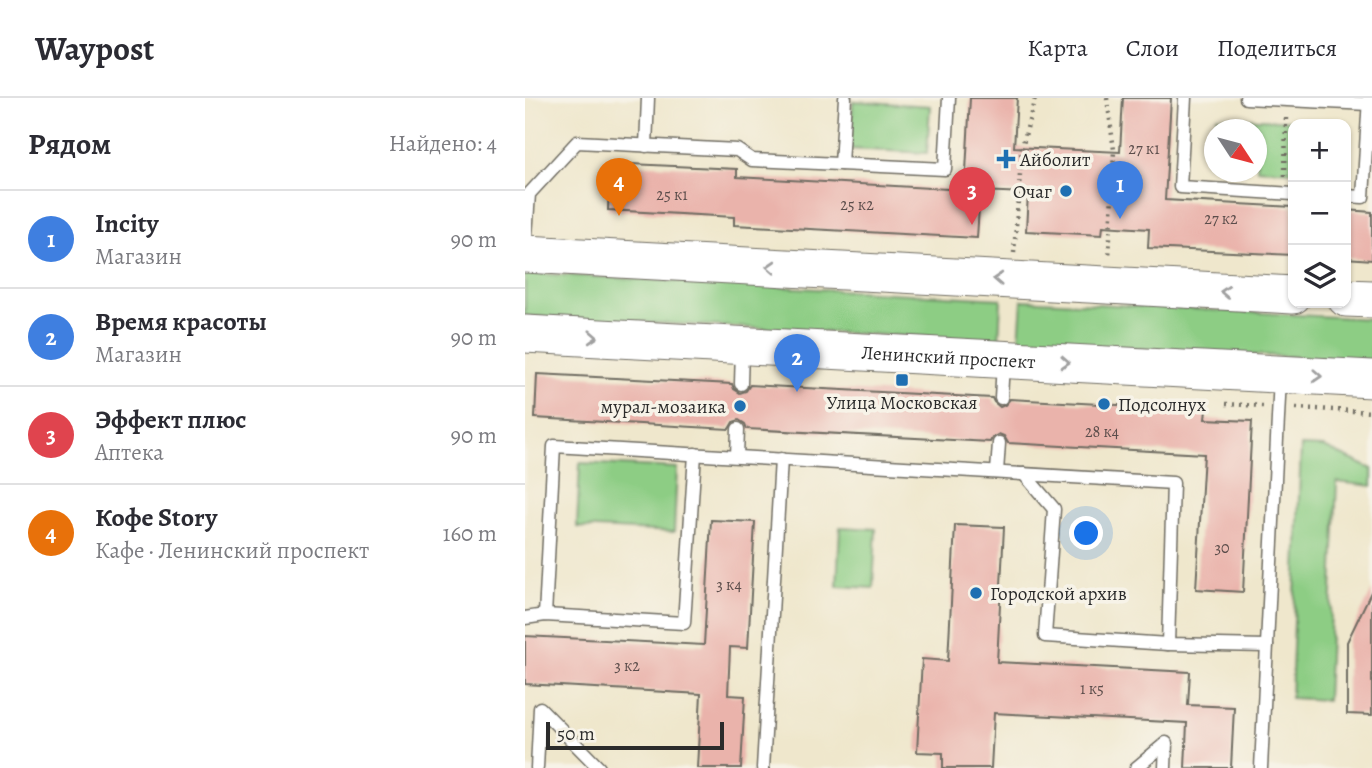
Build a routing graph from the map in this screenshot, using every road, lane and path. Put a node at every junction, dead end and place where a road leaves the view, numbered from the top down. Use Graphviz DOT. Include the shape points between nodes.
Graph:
graph roads {
  1 [pos="648,98"];
  2 [pos="845,98"];
  3 [pos="949,98"];
  4 [pos="1035,98"];
  5 [pos="1107,98"];
  6 [pos="1185,98"];
  7 [pos="1246,98"];
  8 [pos="1286,99"];
  9 [pos="1369,101"];
  10 [pos="646,146"];
  11 [pos="841,164"];
  12 [pos="1289,182"];
  13 [pos="1288,193"];
  14 [pos="1351,196"];
  15 [pos="525,254"];
  16 [pos="1013,257"];
  17 [pos="1107,285"];
  18 [pos="1288,295"];
  19 [pos="1351,298"];
  20 [pos="1372,299"];
  21 [pos="525,334"];
  22 [pos="743,345"];
  23 [pos="1003,359"];
  24 [pos="1280,374"];
  25 [pos="1372,379"];
  26 [pos="741,384"];
  27 [pos="1001,398"];
  28 [pos="738,429"];
  29 [pos="999,443"];
  30 [pos="695,454"];
  31 [pos="737,456"];
  32 [pos="781,459"];
  33 [pos="997,472"];
  34 [pos="1024,474"];
  35 [pos="545,615"];
  36 [pos="525,618"];
  37 [pos="1168,644"];
  38 [pos="1267,646"];
  39 [pos="537,768"];
  40 [pos="599,768"];
  41 [pos="763,768"];
  42 [pos="1136,768"];
  43 [pos="1165,768"];
  44 [pos="1261,768"];
  1 -- 10 [label="lane"];
  2 -- 11 [label="lane"];
  3 -- 11 [label="lane" via="945,169"];
  4 -- 16 [label="path" via="1022,147"];
  5 -- 17 [label="path" via="1114,150"];
  6 -- 13 [label="lane" via="1180,187"];
  7 -- 8 [label="lane"];
  8 -- 9 [label="lane"];
  8 -- 12 [label="path"];
  9 -- 14 [label="lane" via="1363,197"];
  10 -- 11 [label="lane" via="737,150 752,160"];
  10 -- 15 [label="lane" via="577,142 529,194"];
  17 -- 15 [label="main road, one-way"];
  18 -- 17 [label="main road, one-way"];
  19 -- 20 [label="main road"];
  21 -- 22 [label="main road, Ленинский проспект, one-way"];
  22 -- 23 [label="main road, Ленинский проспект"];
  22 -- 26 [label="lane"];
  23 -- 24 [label="main road, Ленинский проспект, one-way"];
  23 -- 27 [label="lane"];
  24 -- 25 [label="main road, Ленинский проспект, one-way"];
  24 -- 38 [label="lane"];
  28 -- 31 [label="lane"];
  29 -- 33 [label="lane"];
  30 -- 31 [label="lane"];
  30 -- 35 [label="lane" via="684,623"];
  30 -- 35 [label="lane" via="554,446"];
  31 -- 32 [label="lane"];
  32 -- 33 [label="lane"];
  32 -- 41 [label="lane"];
  33 -- 34 [label="lane"];
  34 -- 37 [label="lane" via="1054,509 1045,636"];
  34 -- 37 [label="lane" via="1173,482"];
  35 -- 36 [label="lane"];
  37 -- 38 [label="lane"];
  38 -- 44 [label="lane"];
  39 -- 40 [label="lane" via="540,708"];
  42 -- 43 [label="lane" via="1166,743"];
}
